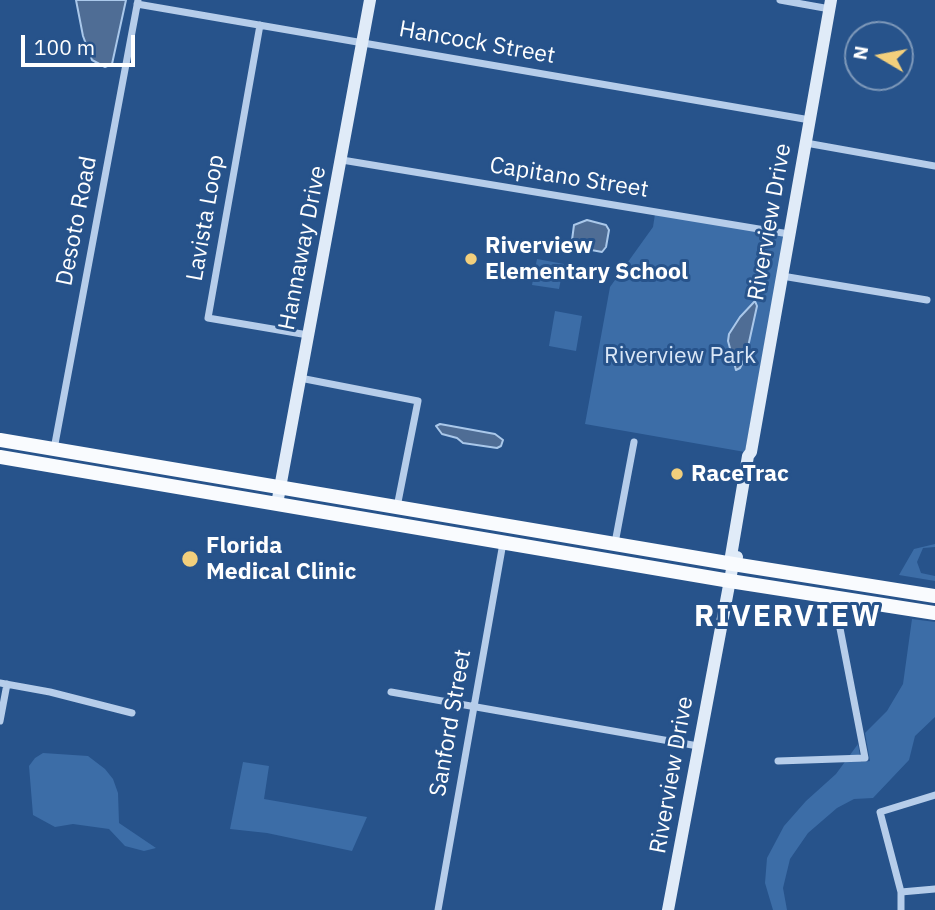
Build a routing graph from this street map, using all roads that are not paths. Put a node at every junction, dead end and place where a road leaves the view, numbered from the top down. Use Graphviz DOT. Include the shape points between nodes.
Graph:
graph roads {
  1 [pos="370,0"];
  2 [pos="780,0"];
  3 [pos="137,2"];
  4 [pos="831,4"];
  5 [pos="260,25"];
  6 [pos="362,43"];
  7 [pos="810,120"];
  8 [pos="806,143"];
  9 [pos="342,160"];
  10 [pos="935,166"];
  11 [pos="789,234"];
  12 [pos="782,276"];
  13 [pos="927,300"];
  14 [pos="308,335"];
  15 [pos="300,378"];
  16 [pos="0,440"];
  17 [pos="634,442"];
  18 [pos="0,449"];
  19 [pos="53,450"];
  20 [pos="0,457"];
  21 [pos="149,466"];
  22 [pos="62,468"];
  23 [pos="280,487"];
  24 [pos="277,504"];
  25 [pos="397,507"];
  26 [pos="379,521"];
  27 [pos="501,525"];
  28 [pos="503,542"];
  29 [pos="609,543"];
  30 [pos="733,564"];
  31 [pos="730,581"];
  32 [pos="915,593"];
  33 [pos="935,596"];
  34 [pos="842,599"];
  35 [pos="935,613"];
  36 [pos="4,683"];
  37 [pos="391,692"];
  38 [pos="474,706"];
  39 [pos="132,713"];
  40 [pos="0,721"];
  41 [pos="698,746"];
  42 [pos="778,761"];
  43 [pos="935,795"];
  44 [pos="935,888"];
  45 [pos="901,892"];
  46 [pos="438,910"];
  47 [pos="668,910"];
  48 [pos="901,910"];
  1 -- 6 [label="street, Hannaway Drive"];
  2 -- 4 [label="street"];
  3 -- 5 [label="street, Hancock Street"];
  3 -- 19 [label="street, Desoto Road"];
  4 -- 7 [label="street, Riverview Drive"];
  5 -- 6 [label="street, Hancock Street"];
  5 -- 14 [label="street, Lavista Loop" via="208,318"];
  6 -- 7 [label="street, Hancock Street"];
  6 -- 9 [label="street, Hannaway Drive"];
  7 -- 8 [label="street, Riverview Drive"];
  8 -- 10 [label="street"];
  8 -- 11 [label="street, Riverview Drive"];
  9 -- 11 [label="street, Capitano Street"];
  9 -- 14 [label="street, Hannaway Drive"];
  11 -- 12 [label="street, Riverview Drive"];
  12 -- 13 [label="street"];
  12 -- 30 [label="street, Riverview Drive" via="731,554"];
  14 -- 15 [label="street, Hannaway Drive"];
  15 -- 23 [label="street, Hannaway Drive"];
  15 -- 25 [label="street" via="418,401"];
  16 -- 19 [label="main road"];
  17 -- 29 [label="street"];
  18 -- 19 [label="main road" via="41,456"];
  19 -- 21 [label="main road"];
  20 -- 22 [label="main road"];
  21 -- 22 [label="main road" via="113,468 68,462"];
  21 -- 23 [label="main road"];
  22 -- 24 [label="main road"];
  23 -- 24 [label="street, Hannaway Drive"];
  23 -- 25 [label="main road"];
  24 -- 26 [label="main road"];
  25 -- 27 [label="main road"];
  26 -- 27 [label="main road" via="403,517 490,531"];
  26 -- 28 [label="main road"];
  27 -- 29 [label="main road"];
  28 -- 29 [label="main road" via="519,536 581,546"];
  28 -- 31 [label="main road"];
  28 -- 38 [label="street, Sanford Street"];
  29 -- 30 [label="main road"];
  30 -- 31 [label="street, Riverview Drive"];
  30 -- 32 [label="main road"];
  31 -- 34 [label="main road"];
  31 -- 41 [label="street, Riverview Drive"];
  32 -- 33 [label="main road"];
  32 -- 34 [label="main road" via="897,598 854,591"];
  34 -- 35 [label="main road"];
  34 -- 42 [label="street" via="838,618 865,758"];
  36 -- 39 [label="street"];
  36 -- 40 [label="street"];
  37 -- 38 [label="street"];
  38 -- 41 [label="street"];
  38 -- 46 [label="street, Sanford Street"];
  41 -- 47 [label="street, Riverview Drive"];
  43 -- 45 [label="street" via="880,812"];
  44 -- 45 [label="street"];
  45 -- 48 [label="street"];
}
